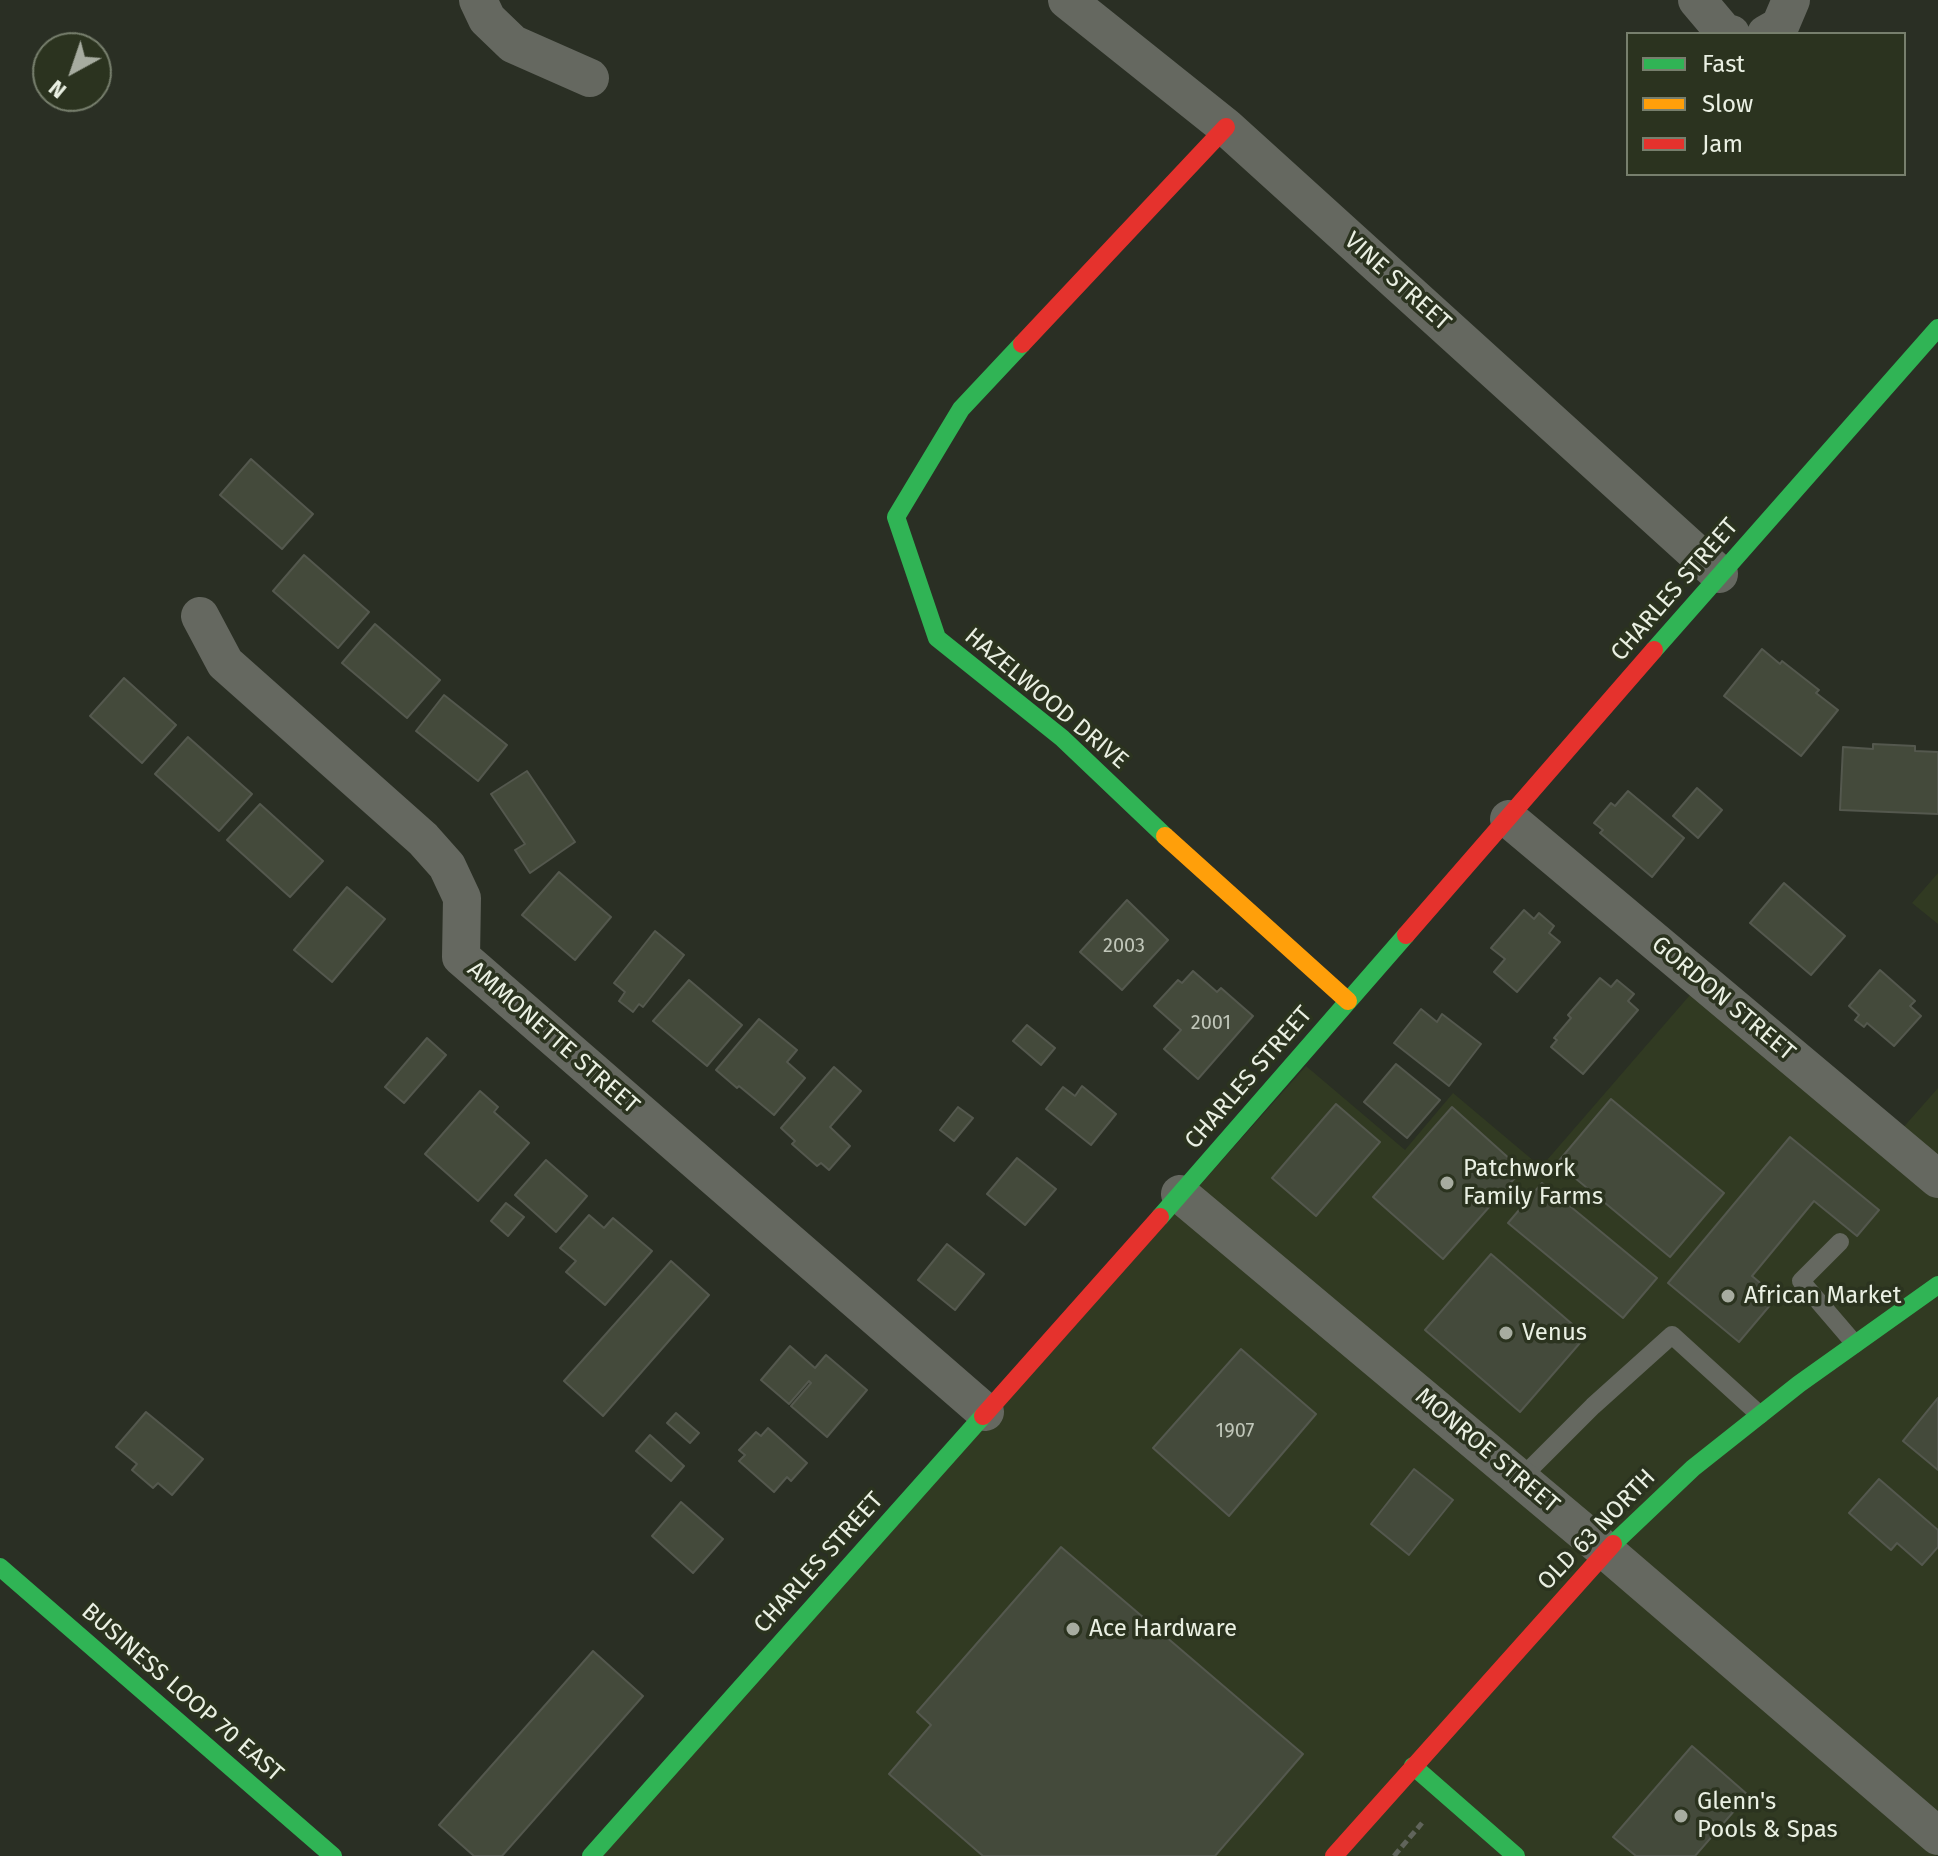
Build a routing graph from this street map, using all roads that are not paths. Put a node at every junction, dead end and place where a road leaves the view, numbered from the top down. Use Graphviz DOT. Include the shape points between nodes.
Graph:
graph roads {
  1 [pos="478,0"];
  2 [pos="1067,0"];
  3 [pos="1697,0"];
  4 [pos="1791,0"];
  5 [pos="1724,32"];
  6 [pos="1770,32"];
  7 [pos="590,78"];
  8 [pos="1226,127"];
  9 [pos="1938,328"];
  10 [pos="1719,574"];
  11 [pos="200,616"];
  12 [pos="1509,819"];
  13 [pos="1348,1001"];
  14 [pos="1938,1179"];
  15 [pos="1180,1194"];
  16 [pos="1840,1242"];
  17 [pos="1938,1285"];
  18 [pos="1855,1344"];
  19 [pos="985,1412"];
  20 [pos="1760,1415"];
  21 [pos="1520,1479"];
  22 [pos="1606,1551"];
  23 [pos="0,1567"];
  24 [pos="1413,1766"];
  25 [pos="1938,1836"];
  26 [pos="333,1856"];
  27 [pos="591,1856"];
  28 [pos="1334,1856"];
  29 [pos="1516,1856"];
  1 -- 7 [label="street" via="487,19 513,44"];
  2 -- 8 [label="street, VINE STREET"];
  3 -- 5 [label="street"];
  4 -- 6 [label="street" via="1780,26"];
  8 -- 10 [label="street, VINE STREET"];
  8 -- 13 [label="street, HAZELWOOD DRIVE" via="961,409 896,517 937,638 1062,738"];
  9 -- 10 [label="street, CHARLES STREET"];
  10 -- 12 [label="street, CHARLES STREET"];
  11 -- 19 [label="street, AMMONETTE STREET" via="225,663 447,866 462,898 461,957"];
  12 -- 13 [label="street, CHARLES STREET"];
  12 -- 14 [label="street, GORDON STREET"];
  13 -- 15 [label="street, CHARLES STREET"];
  15 -- 19 [label="street, CHARLES STREET"];
  15 -- 21 [label="street, MONROE STREET"];
  16 -- 18 [label="lane" via="1801,1281"];
  17 -- 18 [label="street, OLD 63 NORTH"];
  18 -- 20 [label="street, OLD 63 NORTH"];
  19 -- 27 [label="street, CHARLES STREET"];
  20 -- 21 [label="lane" via="1672,1335"];
  20 -- 22 [label="street, OLD 63 NORTH" via="1693,1468"];
  21 -- 22 [label="street, MONROE STREET"];
  22 -- 24 [label="street, OLD 63 NORTH"];
  22 -- 25 [label="street, MONROE STREET"];
  23 -- 26 [label="street, BUSINESS LOOP 70 EAST"];
  24 -- 28 [label="street, OLD 63 NORTH"];
  24 -- 29 [label="street"];
}
